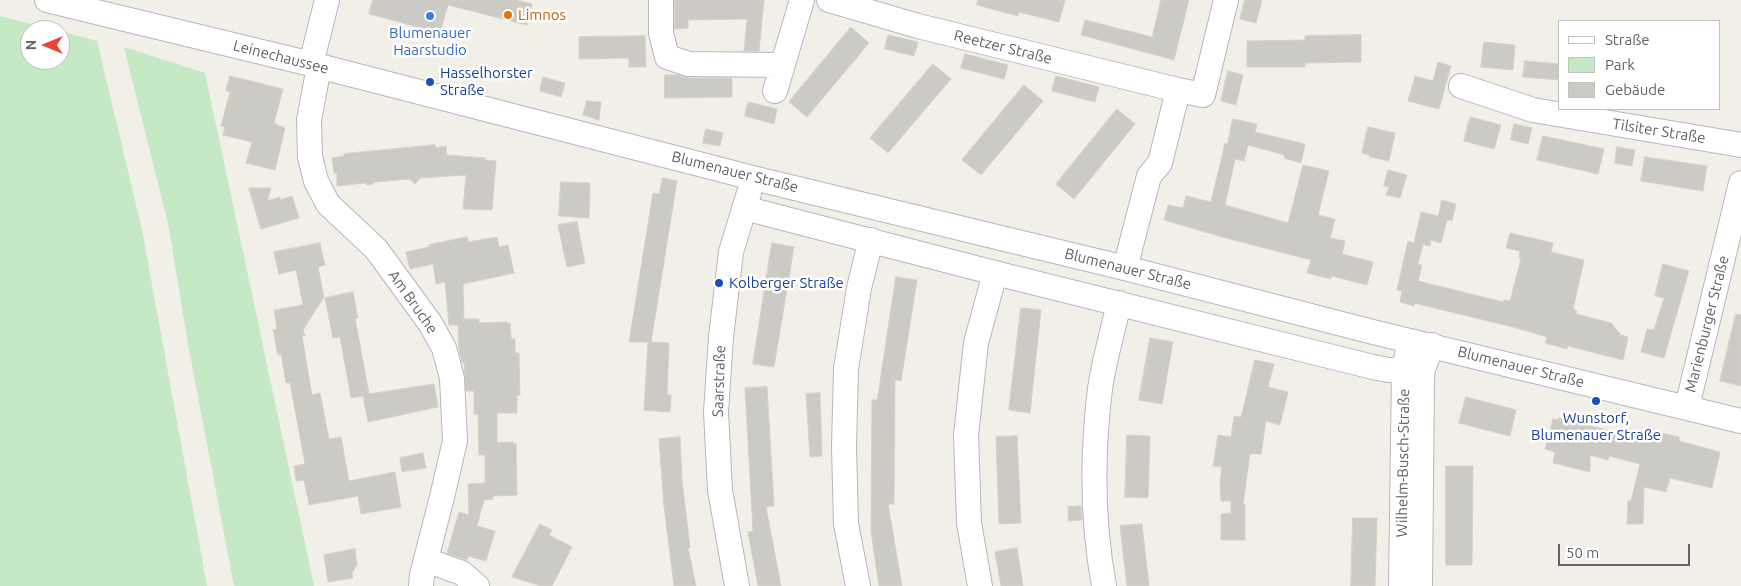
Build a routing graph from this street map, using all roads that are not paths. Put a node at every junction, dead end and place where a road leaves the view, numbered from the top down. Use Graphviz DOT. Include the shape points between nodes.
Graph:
graph roads {
  1 [pos="47,0"];
  2 [pos="326,0"];
  3 [pos="661,0"];
  4 [pos="802,0"];
  5 [pos="829,0"];
  6 [pos="1226,0"];
  7 [pos="315,65"];
  8 [pos="782,65"];
  9 [pos="1461,86"];
  10 [pos="1178,90"];
  11 [pos="775,91"];
  12 [pos="516,115"];
  13 [pos="1741,145"];
  14 [pos="754,178"];
  15 [pos="1741,183"];
  16 [pos="744,208"];
  17 [pos="871,240"];
  18 [pos="1125,268"];
  19 [pos="995,273"];
  20 [pos="1119,303"];
  21 [pos="1422,342"];
  22 [pos="1404,370"];
  23 [pos="1687,407"];
  24 [pos="1741,421"];
  25 [pos="426,560"];
  26 [pos="421,586"];
  27 [pos="477,586"];
  28 [pos="737,586"];
  29 [pos="858,586"];
  30 [pos="980,586"];
  31 [pos="1104,586"];
  32 [pos="1401,586"];
  33 [pos="1420,586"];
  1 -- 7 [label="street, Leinechaussee"];
  2 -- 7 [label="street"];
  3 -- 8 [label="street" via="661,33 667,58 689,64"];
  4 -- 8 [label="street"];
  5 -- 10 [label="street, Reetzer Straße" via="918,26"];
  6 -- 10 [label="street, Reetzer Straße" via="1203,95"];
  7 -- 12 [label="street, Leinechaussee"];
  7 -- 25 [label="street, Am Bruche" via="309,120 310,157 316,181 328,204 376,249 430,323 444,348 452,378 455,440"];
  8 -- 11 [label="street"];
  9 -- 13 [label="street, Tilsiter Straße" via="1533,110"];
  10 -- 18 [label="street" via="1160,164 1149,176"];
  12 -- 14 [label="street, Blumenauer Straße"];
  14 -- 16 [label="street, Saarstraße"];
  14 -- 18 [label="street, Blumenauer Straße"];
  15 -- 23 [label="street, Marienburger Straße"];
  16 -- 17 [label="street"];
  16 -- 28 [label="street, Saarstraße" via="731,252 720,337 716,412 720,490"];
  17 -- 19 [label="street"];
  17 -- 29 [label="street" via="859,288 846,379 846,524"];
  18 -- 21 [label="street, Blumenauer Straße"];
  19 -- 20 [label="street"];
  19 -- 30 [label="street" via="976,343 966,435 969,523"];
  20 -- 22 [label="street" via="1388,370"];
  20 -- 31 [label="street" via="1100,388 1094,462 1095,517"];
  21 -- 22 [label="street, Wilhelm-Busch-Straße" via="1405,362"];
  21 -- 23 [label="street, Blumenauer Straße"];
  21 -- 33 [label="street, Wilhelm-Busch-Straße"];
  22 -- 32 [label="street, Wilhelm-Busch-Straße"];
  23 -- 24 [label="street, Blumenauer Straße"];
  25 -- 26 [label="street, Am Bruche"];
  25 -- 27 [label="street" via="462,572"];
}
